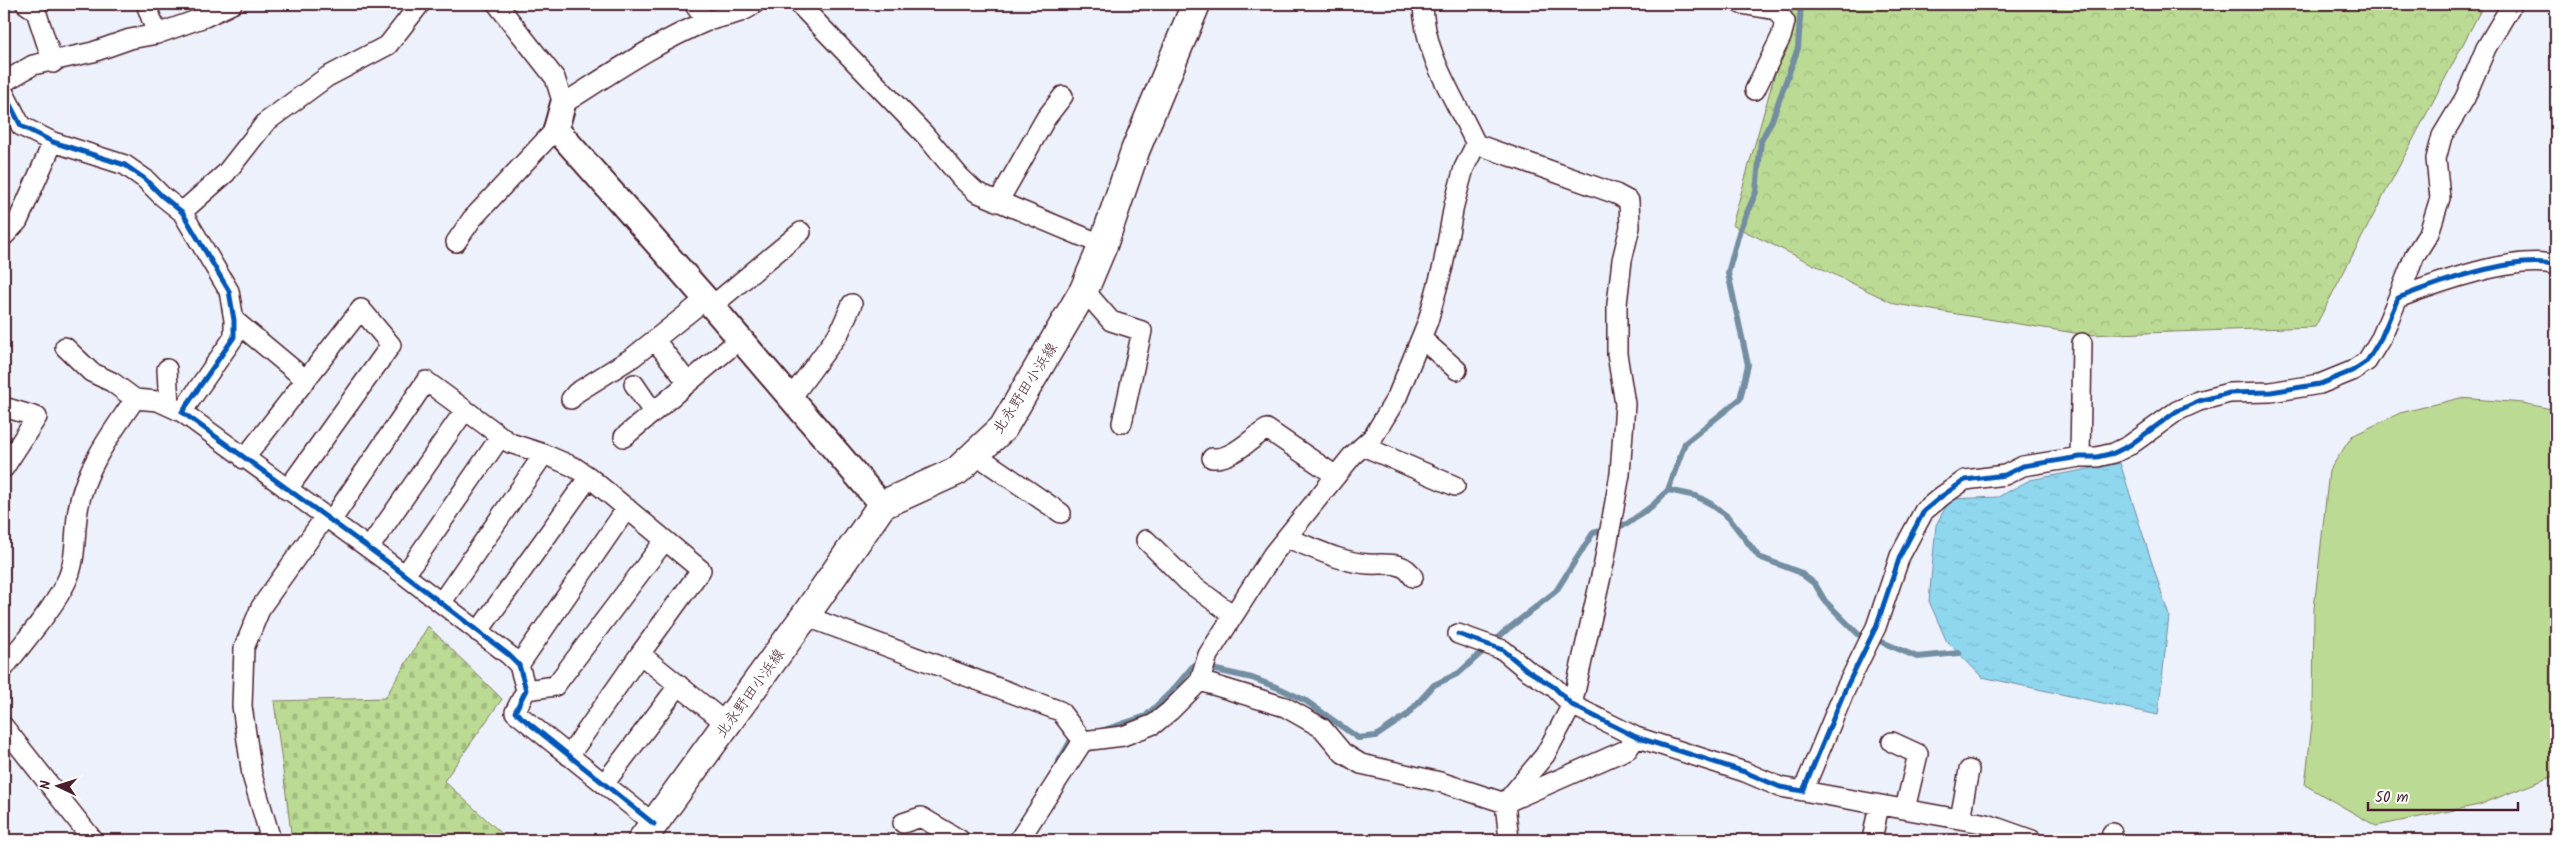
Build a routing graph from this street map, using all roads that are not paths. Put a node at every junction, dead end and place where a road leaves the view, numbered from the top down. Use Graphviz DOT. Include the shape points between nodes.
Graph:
graph roads {
  1 [pos="26,4"];
  2 [pos="146,4"];
  3 [pos="232,4"];
  4 [pos="420,4"];
  5 [pos="497,4"];
  6 [pos="694,4"];
  7 [pos="754,4"];
  8 [pos="799,4"];
  9 [pos="1196,4"];
  10 [pos="1423,4"];
  11 [pos="1742,4"];
  12 [pos="2512,4"];
  13 [pos="706,21"];
  14 [pos="157,34"];
  15 [pos="53,63"];
  16 [pos="4,82"];
  17 [pos="1754,90"];
  18 [pos="4,93"];
  19 [pos="1063,96"];
  20 [pos="563,104"];
  21 [pos="556,129"];
  22 [pos="53,142"];
  23 [pos="1476,144"];
  24 [pos="998,202"];
  25 [pos="182,212"];
  26 [pos="802,232"];
  27 [pos="4,236"];
  28 [pos="456,242"];
  29 [pos="1103,245"];
  30 [pos="2556,264"];
  31 [pos="1084,290"];
  32 [pos="2398,298"];
  33 [pos="709,302"];
  34 [pos="852,304"];
  35 [pos="234,320"];
  36 [pos="1420,338"];
  37 [pos="740,339"];
  38 [pos="655,340"];
  39 [pos="2082,344"];
  40 [pos="65,347"];
  41 [pos="167,369"];
  42 [pos="1456,370"];
  43 [pos="306,380"];
  44 [pos="688,383"];
  45 [pos="634,384"];
  46 [pos="791,398"];
  47 [pos="135,399"];
  48 [pos="571,399"];
  49 [pos="4,407"];
  50 [pos="175,409"];
  51 [pos="465,410"];
  52 [pos="653,412"];
  53 [pos="1122,423"];
  54 [pos="501,436"];
  55 [pos="624,437"];
  56 [pos="1363,446"];
  57 [pos="544,454"];
  58 [pos="975,454"];
  59 [pos="2080,457"];
  60 [pos="1212,458"];
  61 [pos="244,459"];
  62 [pos="4,468"];
  63 [pos="1336,476"];
  64 [pos="589,477"];
  65 [pos="1455,486"];
  66 [pos="288,490"];
  67 [pos="882,505"];
  68 [pos="626,508"];
  69 [pos="1061,513"];
  70 [pos="328,519"];
  71 [pos="1287,538"];
  72 [pos="665,540"];
  73 [pos="1146,540"];
  74 [pos="369,548"];
  75 [pos="405,575"];
  76 [pos="1413,577"];
  77 [pos="442,603"];
  78 [pos="1233,615"];
  79 [pos="805,616"];
  80 [pos="478,632"];
  81 [pos="1458,634"];
  82 [pos="640,654"];
  83 [pos="518,665"];
  84 [pos="4,668"];
  85 [pos="1200,681"];
  86 [pos="679,686"];
  87 [pos="526,690"];
  88 [pos="1572,705"];
  89 [pos="728,725"];
  90 [pos="4,727"];
  91 [pos="1636,737"];
  92 [pos="1083,741"];
  93 [pos="1892,742"];
  94 [pos="569,756"];
  95 [pos="1969,770"];
  96 [pos="604,784"];
  97 [pos="1803,791"];
  98 [pos="1505,803"];
  99 [pos="1879,804"];
  100 [pos="1905,809"];
  101 [pos="1960,818"];
  102 [pos="903,823"];
  103 [pos="648,832"];
  104 [pos="93,840"];
  105 [pos="271,840"];
  106 [pos="960,840"];
  107 [pos="1019,840"];
  108 [pos="1509,840"];
  109 [pos="1872,840"];
  110 [pos="2032,840"];
  1 -- 15 [label="street" via="36,11"];
  2 -- 14 [label="street"];
  3 -- 14 [label="street"];
  4 -- 25 [label="street" via="388,45 327,77 266,122 226,173"];
  5 -- 20 [label="street" via="555,78"];
  6 -- 13 [label="street"];
  7 -- 13 [label="street" via="745,12"];
  8 -- 24 [label="street" via="925,135 960,177 976,192"];
  9 -- 29 [label="main road, 北永野田小浜線" via="1135,152"];
  10 -- 23 [label="street" via="1425,35 1434,62"];
  11 -- 17 [label="street" via="1776,10 1785,22 1781,37"];
  12 -- 32 [label="street" via="2486,48 2465,98 2442,136 2436,160 2440,198 2429,233 2412,262"];
  13 -- 20 [label="street" via="636,57"];
  14 -- 15 [label="street" via="130,38"];
  15 -- 16 [label="street" via="33,66"];
  18 -- 22 [label="street" via="21,126"];
  19 -- 24 [label="street" via="1046,118"];
  20 -- 21 [label="street"];
  21 -- 28 [label="street" via="472,219"];
  21 -- 33 [label="street"];
  22 -- 25 [label="street" via="126,165"];
  22 -- 27 [label="street" via="18,221"];
  23 -- 36 [label="street" via="1464,168 1443,266"];
  23 -- 88 [label="street" via="1629,200 1630,227 1617,304 1617,354 1626,404 1620,474"];
  24 -- 29 [label="street"];
  25 -- 35 [label="street" via="229,290"];
  26 -- 33 [label="street"];
  29 -- 31 [label="main road, 北永野田小浜線"];
  30 -- 32 [label="street" via="2545,262 2501,268 2450,279"];
  31 -- 53 [label="street" via="1112,321 1142,332"];
  31 -- 58 [label="main road, 北永野田小浜線" via="1003,428"];
  32 -- 59 [label="street" via="2381,338 2367,360 2352,372 2320,384 2270,392 2229,393 2199,401 2178,411 2130,445 2097,458"];
  33 -- 37 [label="street"];
  33 -- 38 [label="street"];
  34 -- 46 [label="street" via="839,333"];
  35 -- 43 [label="street"];
  35 -- 50 [label="street" via="234,337"];
  36 -- 42 [label="street"];
  36 -- 56 [label="street" via="1397,397 1373,437"];
  37 -- 44 [label="street"];
  37 -- 46 [label="street"];
  38 -- 44 [label="street"];
  38 -- 48 [label="street"];
  39 -- 59 [label="street"];
  40 -- 47 [label="street" via="90,372 112,382"];
  41 -- 50 [label="street"];
  43 -- 61 [label="street"];
  43 -- 66 [label="street" via="361,309 391,345"];
  44 -- 52 [label="street"];
  45 -- 52 [label="street"];
  46 -- 67 [label="street"];
  47 -- 50 [label="street" via="158,400"];
  47 -- 84 [label="street" via="111,434 83,488 68,578"];
  49 -- 62 [label="street" via="36,417"];
  50 -- 61 [label="street"];
  51 -- 54 [label="street"];
  51 -- 70 [label="street" via="426,381"];
  51 -- 74 [label="street"];
  52 -- 55 [label="street"];
  54 -- 57 [label="street" via="510,443"];
  54 -- 75 [label="street"];
  56 -- 63 [label="street"];
  56 -- 65 [label="street"];
  57 -- 64 [label="street"];
  57 -- 77 [label="street"];
  58 -- 67 [label="main road, 北永野田小浜線" via="957,471"];
  58 -- 69 [label="street"];
  59 -- 97 [label="street" via="2023,466 2005,475 1986,479 1965,480 1924,511 1900,556 1876,626"];
  60 -- 63 [label="street" via="1238,450 1267,429"];
  61 -- 66 [label="street"];
  63 -- 71 [label="street"];
  64 -- 68 [label="street"];
  64 -- 80 [label="street"];
  66 -- 70 [label="street"];
  67 -- 79 [label="main road, 北永野田小浜線"];
  68 -- 72 [label="street"];
  68 -- 83 [label="street"];
  70 -- 74 [label="street"];
  70 -- 105 [label="street" via="261,607 244,648 242,706 252,775"];
  71 -- 76 [label="street" via="1343,560 1401,565 1408,568"];
  71 -- 78 [label="street"];
  72 -- 82 [label="street" via="701,570"];
  72 -- 87 [label="street" via="554,686"];
  73 -- 78 [label="street" via="1188,582"];
  74 -- 75 [label="street"];
  75 -- 77 [label="street"];
  77 -- 80 [label="street"];
  78 -- 85 [label="street" via="1208,655"];
  79 -- 89 [label="main road, 北永野田小浜線"];
  79 -- 92 [label="street" via="1060,711"];
  80 -- 83 [label="street"];
  81 -- 88 [label="street" via="1495,646 1554,687"];
  82 -- 86 [label="street"];
  82 -- 94 [label="street"];
  83 -- 87 [label="street"];
  85 -- 92 [label="street" via="1154,724 1123,736"];
  85 -- 98 [label="street" via="1285,707 1322,728 1343,753 1361,764 1440,782"];
  86 -- 89 [label="street"];
  86 -- 96 [label="street"];
  87 -- 94 [label="street" via="514,712"];
  88 -- 91 [label="street"];
  88 -- 98 [label="street" via="1545,755"];
  89 -- 103 [label="main road, 北永野田小浜線"];
  90 -- 104 [label="street"];
  91 -- 97 [label="street" via="1745,772 1780,787"];
  91 -- 98 [label="street" via="1628,749"];
  92 -- 107 [label="street"];
  93 -- 100 [label="street" via="1918,754"];
  94 -- 96 [label="street"];
  95 -- 101 [label="street"];
  96 -- 103 [label="street"];
  97 -- 99 [label="street"];
  98 -- 108 [label="street"];
  99 -- 100 [label="street"];
  99 -- 109 [label="street"];
  100 -- 101 [label="street"];
  101 -- 110 [label="street"];
  102 -- 106 [label="street" via="921,817"];
}
